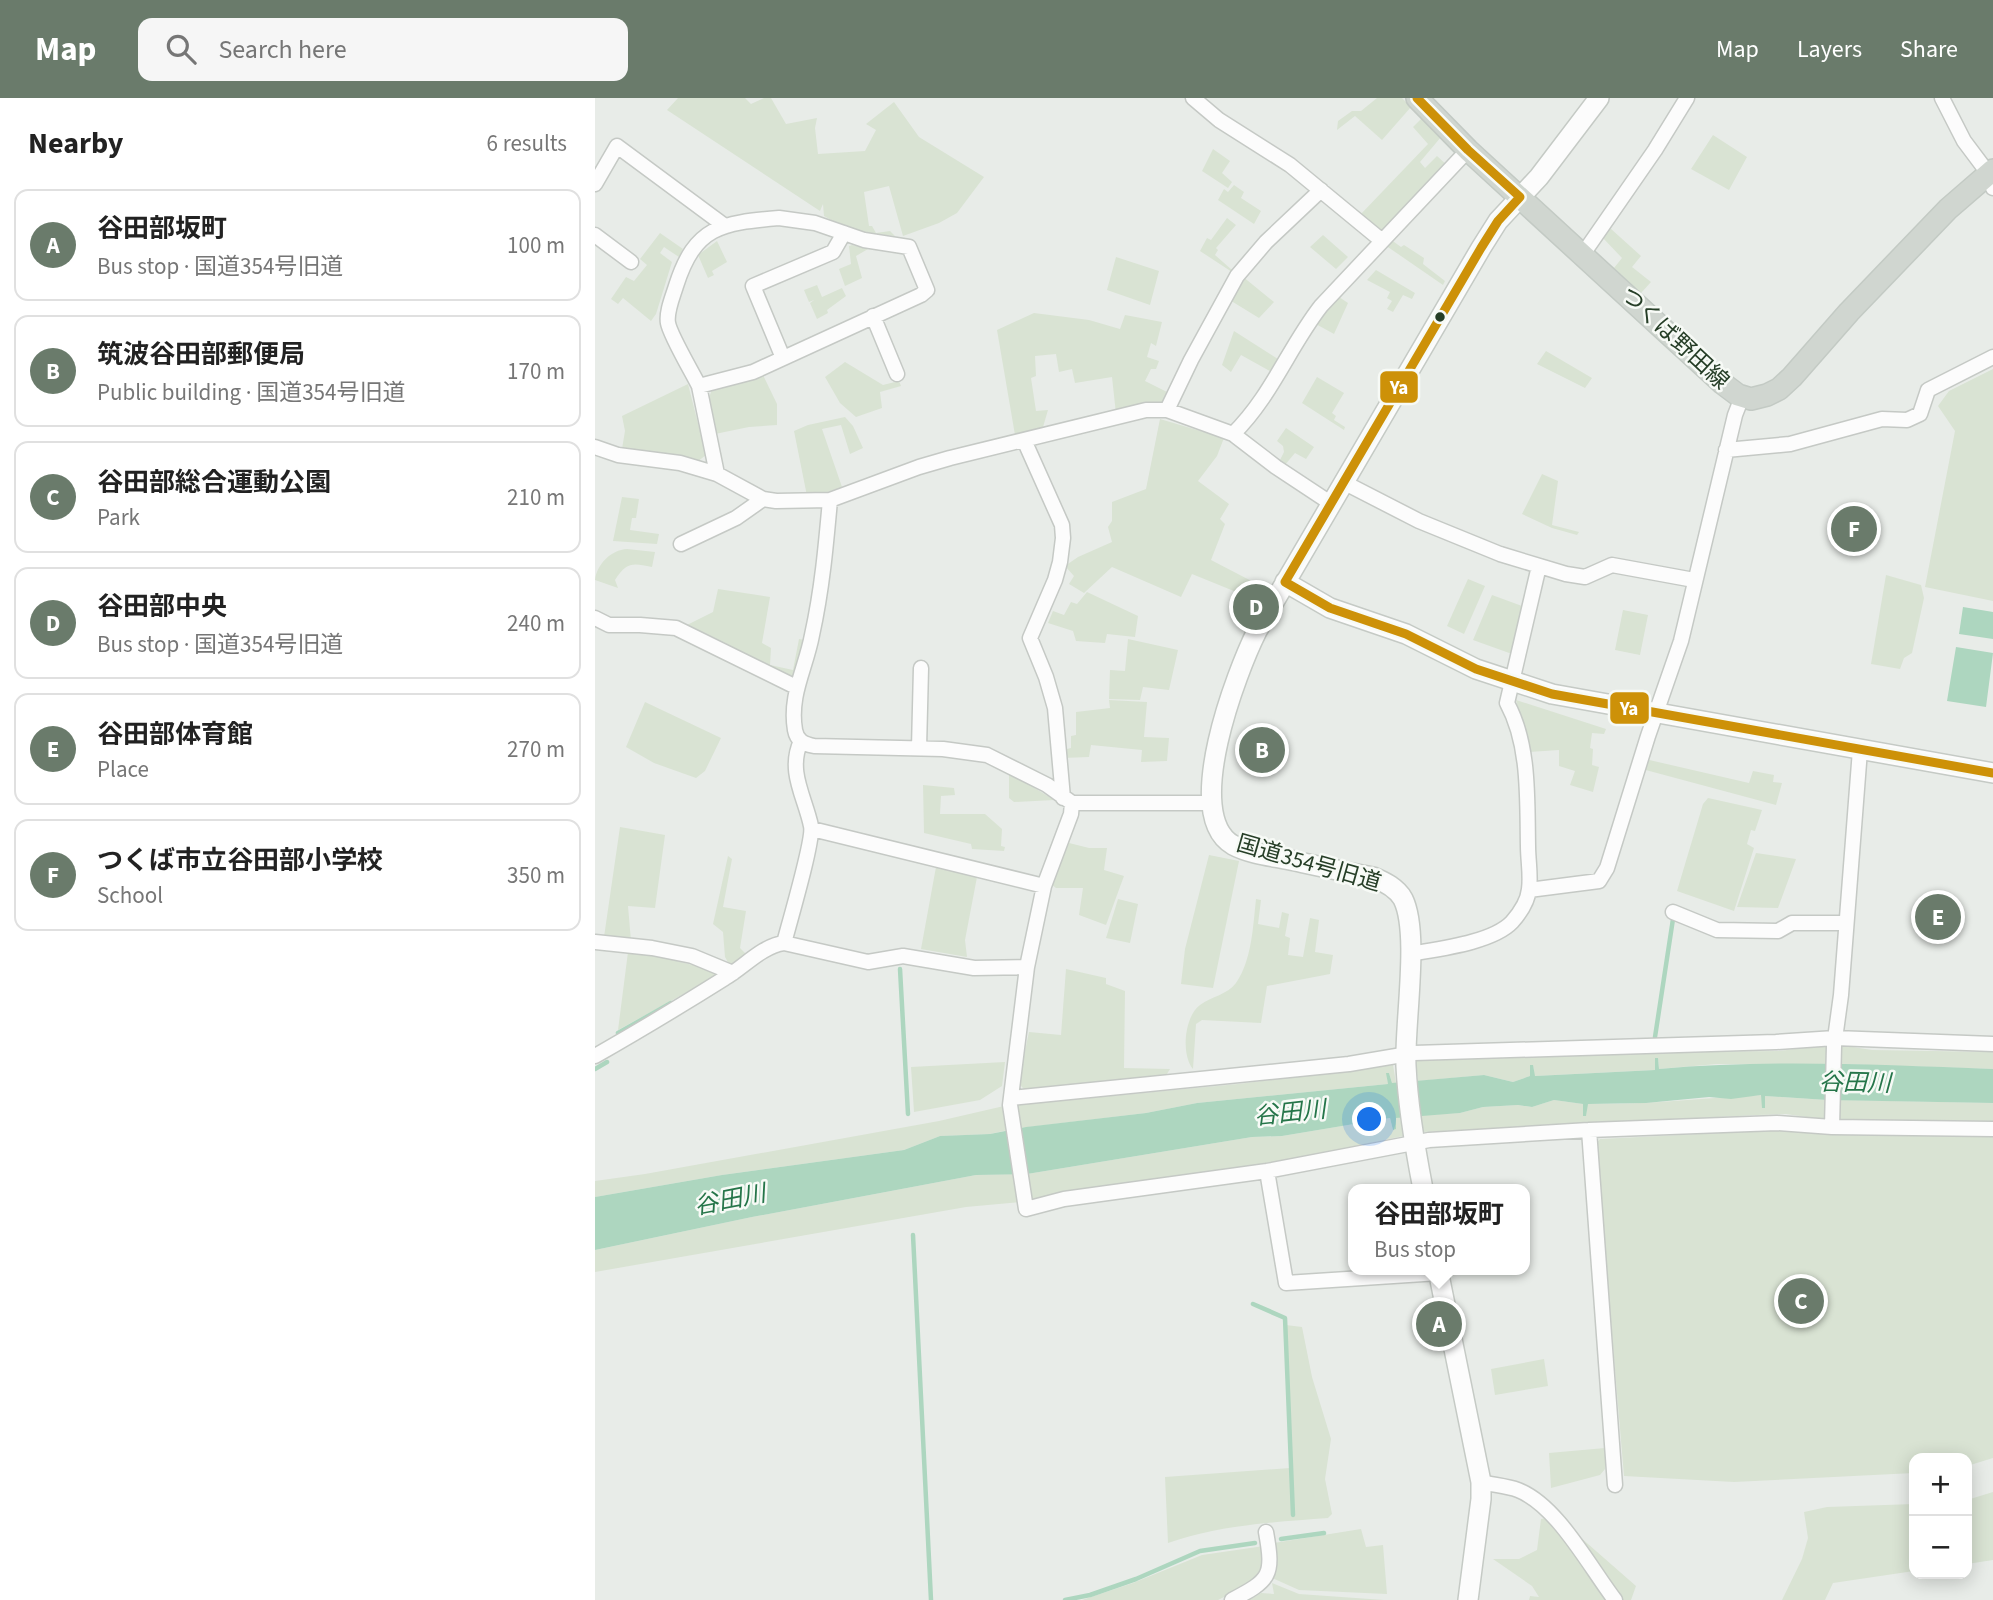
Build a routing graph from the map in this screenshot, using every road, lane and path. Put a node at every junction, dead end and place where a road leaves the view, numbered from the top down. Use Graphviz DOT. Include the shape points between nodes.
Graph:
graph roads {
  1 [pos="1193,98"];
  2 [pos="1417,98"];
  3 [pos="1599,98"];
  4 [pos="1687,98"];
  5 [pos="1942,98"];
  6 [pos="1468,150"];
  7 [pos="1991,177"];
  8 [pos="595,184"];
  9 [pos="1321,190"];
  10 [pos="1520,197"];
  11 [pos="725,226"];
  12 [pos="844,233"];
  13 [pos="595,235"];
  14 [pos="1381,240"];
  15 [pos="1583,254"];
  16 [pos="631,262"];
  17 [pos="873,316"];
  18 [pos="1993,357"];
  19 [pos="783,358"];
  20 [pos="897,374"];
  21 [pos="699,386"];
  22 [pos="1742,397"];
  23 [pos="1167,410"];
  24 [pos="1233,434"];
  25 [pos="1024,440"];
  26 [pos="595,447"];
  27 [pos="1726,450"];
  28 [pos="717,474"];
  29 [pos="1345,483"];
  30 [pos="763,499"];
  31 [pos="830,500"];
  32 [pos="1332,504"];
  33 [pos="681,544"];
  34 [pos="1539,566"];
  35 [pos="1694,580"];
  36 [pos="1285,582"];
  37 [pos="595,618"];
  38 [pos="922,668"];
  39 [pos="1511,681"];
  40 [pos="796,687"];
  41 [pos="1656,713"];
  42 [pos="801,741"];
  43 [pos="919,748"];
  44 [pos="1860,750"];
  45 [pos="1993,773"];
  46 [pos="1068,801"];
  47 [pos="1212,803"];
  48 [pos="812,829"];
  49 [pos="1044,886"];
  50 [pos="1529,890"];
  51 [pos="1673,912"];
  52 [pos="1846,923"];
  53 [pos="595,942"];
  54 [pos="784,943"];
  55 [pos="1410,954"];
  56 [pos="1027,967"];
  57 [pos="733,973"];
  58 [pos="1834,1042"];
  59 [pos="1993,1044"];
  60 [pos="595,1055"];
  61 [pos="1406,1059"];
  62 [pos="1011,1102"];
  63 [pos="1832,1124"];
  64 [pos="1993,1129"];
  65 [pos="1588,1130"];
  66 [pos="1413,1136"];
  67 [pos="1268,1171"];
  68 [pos="1422,1184"];
  69 [pos="1388,1275"];
  70 [pos="1440,1275"];
  71 [pos="1481,1482"];
  72 [pos="1615,1485"];
  73 [pos="1266,1532"];
  74 [pos="1232,1600"];
  75 [pos="1468,1600"];
  76 [pos="1615,1600"];
  1 -- 9 [label="street"];
  2 -- 6 [label="main road, つくば野田線"];
  3 -- 10 [label="street, 国道354号旧道"];
  4 -- 15 [label="street"];
  5 -- 7 [label="street" via="1964,141"];
  6 -- 10 [label="main road, つくば野田線"];
  6 -- 14 [label="street"];
  7 -- 22 [label="main road, つくば野田線" via="1948,209 1792,377 1767,395"];
  8 -- 11 [label="street" via="617,146"];
  9 -- 14 [label="street"];
  9 -- 23 [label="street" via="1237,276"];
  10 -- 15 [label="main road, つくば野田線"];
  10 -- 29 [label="street, 国道354号旧道" via="1481,248"];
  11 -- 12 [label="street" via="779,218"];
  11 -- 21 [label="street" via="690,250 668,322"];
  12 -- 17 [label="street" via="909,247 927,290"];
  12 -- 19 [label="street" via="833,252 753,286"];
  13 -- 16 [label="street"];
  14 -- 24 [label="street" via="1313,316 1271,387"];
  15 -- 22 [label="main road, つくば野田線"];
  17 -- 19 [label="street"];
  17 -- 20 [label="street"];
  18 -- 27 [label="street" via="1928,390 1920,414 1907,420 1882,419 1790,444"];
  19 -- 21 [label="street" via="753,372"];
  21 -- 28 [label="street"];
  22 -- 27 [label="street"];
  23 -- 24 [label="street"];
  23 -- 25 [label="street" via="1146,410"];
  24 -- 32 [label="street"];
  25 -- 31 [label="street" via="919,467"];
  25 -- 46 [label="street" via="1062,525 1061,562 1030,638 1055,708"];
  26 -- 28 [label="street"];
  27 -- 35 [label="street"];
  28 -- 30 [label="street"];
  29 -- 32 [label="street, 国道354号旧道"];
  29 -- 34 [label="street" via="1419,521"];
  30 -- 31 [label="street"];
  30 -- 33 [label="street" via="736,518"];
  31 -- 40 [label="street" via="812,638"];
  32 -- 36 [label="street, 国道354号旧道"];
  34 -- 35 [label="street" via="1585,577 1612,565"];
  34 -- 39 [label="street"];
  35 -- 41 [label="street" via="1681,641"];
  36 -- 39 [label="street" via="1329,608 1406,634"];
  36 -- 47 [label="street, 国道354号旧道" via="1243,659 1230,694 1220,731"];
  37 -- 40 [label="street" via="609,625 676,628"];
  38 -- 43 [label="street"];
  39 -- 41 [label="street" via="1582,701"];
  39 -- 50 [label="street" via="1507,703 1523,752 1526,779"];
  40 -- 42 [label="street" via="794,720"];
  41 -- 44 [label="street"];
  41 -- 50 [label="street" via="1602,878"];
  42 -- 43 [label="street" via="814,746"];
  42 -- 48 [label="street" via="796,751 796,777"];
  43 -- 46 [label="street" via="987,755 1047,785"];
  44 -- 45 [label="street"];
  44 -- 52 [label="street"];
  46 -- 47 [label="street"];
  46 -- 49 [label="street" via="1071,814"];
  47 -- 55 [label="street, 国道354号旧道" via="1219,830 1234,845 1388,884 1403,899"];
  48 -- 49 [label="street"];
  48 -- 54 [label="street"];
  49 -- 56 [label="street"];
  50 -- 55 [label="street" via="1520,912 1499,932"];
  51 -- 52 [label="street" via="1717,930 1778,932 1792,923"];
  52 -- 58 [label="street"];
  53 -- 57 [label="street" via="692,956"];
  54 -- 56 [label="street" via="868,962 903,956 974,968"];
  54 -- 57 [label="street" via="769,947"];
  55 -- 61 [label="street, 国道354号旧道"];
  56 -- 62 [label="street"];
  57 -- 60 [label="street"];
  58 -- 59 [label="street"];
  58 -- 61 [label="street"];
  58 -- 63 [label="street"];
  61 -- 62 [label="street"];
  61 -- 66 [label="street, 国道354号旧道"];
  62 -- 67 [label="street" via="1025,1209 1064,1199"];
  63 -- 64 [label="street"];
  63 -- 65 [label="street"];
  65 -- 66 [label="street"];
  65 -- 72 [label="street"];
  66 -- 67 [label="street"];
  66 -- 68 [label="street, 国道354号旧道"];
  67 -- 69 [label="street" via="1286,1283"];
  70 -- 71 [label="street"];
  71 -- 75 [label="street"];
  71 -- 76 [label="street" via="1518,1490 1553,1514"];
  73 -- 74 [label="street" via="1270,1553 1266,1578"];
}
